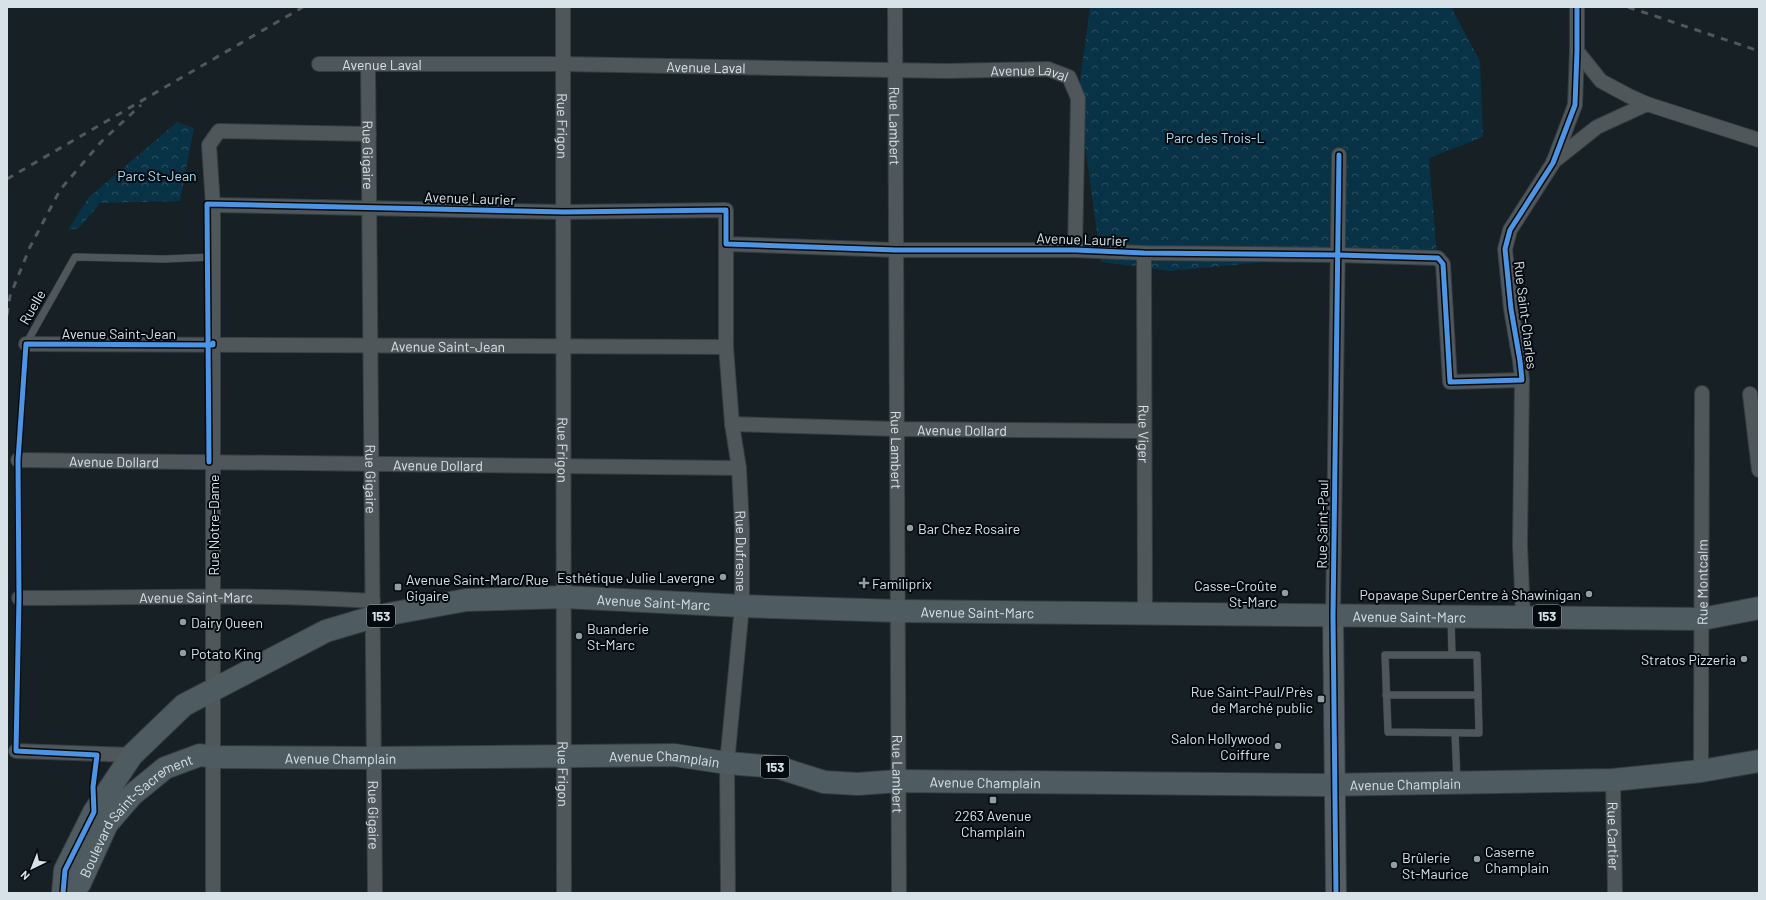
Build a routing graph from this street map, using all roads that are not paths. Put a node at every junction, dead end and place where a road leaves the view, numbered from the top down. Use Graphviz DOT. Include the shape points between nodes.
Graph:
graph roads {
  1 [pos="563,7"];
  2 [pos="895,7"];
  3 [pos="1577,7"];
  4 [pos="1577,51"];
  5 [pos="319,64"];
  6 [pos="564,64"];
  7 [pos="368,65"];
  8 [pos="896,70"];
  9 [pos="1647,104"];
  10 [pos="369,134"];
  11 [pos="1759,140"];
  12 [pos="1339,155"];
  13 [pos="1553,163"];
  14 [pos="213,205"];
  15 [pos="369,207"];
  16 [pos="726,210"];
  17 [pos="564,212"];
  18 [pos="726,244"];
  19 [pos="896,250"];
  20 [pos="1075,250"];
  21 [pos="1144,253"];
  22 [pos="1338,255"];
  23 [pos="213,256"];
  24 [pos="26,344"];
  25 [pos="213,345"];
  26 [pos="370,346"];
  27 [pos="564,346"];
  28 [pos="726,347"];
  29 [pos="1522,380"];
  30 [pos="1702,392"];
  31 [pos="1750,394"];
  32 [pos="732,424"];
  33 [pos="897,429"];
  34 [pos="1144,431"];
  35 [pos="18,460"];
  36 [pos="213,462"];
  37 [pos="371,464"];
  38 [pos="564,467"];
  39 [pos="739,468"];
  40 [pos="1759,470"];
  41 [pos="213,597"];
  42 [pos="564,597"];
  43 [pos="19,598"];
  44 [pos="742,606"];
  45 [pos="1759,608"];
  46 [pos="373,609"];
  47 [pos="898,611"];
  48 [pos="1145,614"];
  49 [pos="1333,616"];
  50 [pos="1451,616"];
  51 [pos="1522,616"];
  52 [pos="1702,619"];
  53 [pos="1452,655"];
  54 [pos="213,691"];
  55 [pos="1386,695"];
  56 [pos="1478,695"];
  57 [pos="1455,733"];
  58 [pos="16,751"];
  59 [pos="132,755"];
  60 [pos="564,756"];
  61 [pos="213,757"];
  62 [pos="374,758"];
  63 [pos="1759,761"];
  64 [pos="727,763"];
  65 [pos="1701,771"];
  66 [pos="1613,780"];
  67 [pos="898,781"];
  68 [pos="1457,783"];
  69 [pos="1335,785"];
  70 [pos="63,893"];
  71 [pos="70,893"];
  72 [pos="213,893"];
  73 [pos="375,893"];
  74 [pos="564,893"];
  75 [pos="728,893"];
  76 [pos="899,893"];
  77 [pos="1336,893"];
  78 [pos="1615,893"];
  1 -- 6 [label="street, Rue Frigon"];
  2 -- 8 [label="street, Rue Lambert"];
  3 -- 4 [label="street, Rue Saint-Charles"];
  4 -- 9 [label="street" via="1601,81"];
  4 -- 13 [label="street, Rue Saint-Charles" via="1575,105"];
  5 -- 7 [label="street, Avenue Laval"];
  6 -- 7 [label="street, Avenue Laval"];
  6 -- 8 [label="street, Avenue Laval"];
  6 -- 17 [label="street, Rue Frigon"];
  7 -- 10 [label="street, Rue Gigaire"];
  8 -- 19 [label="street, Rue Lambert"];
  8 -- 20 [label="street, Avenue Laval" via="1048,69 1069,76 1078,98"];
  9 -- 11 [label="street"];
  9 -- 13 [label="street" via="1598,127"];
  10 -- 14 [label="street, Rue Notre-Dame" via="219,131 208,145"];
  10 -- 15 [label="street, Rue Gigaire"];
  12 -- 22 [label="street, Rue Saint-Paul"];
  13 -- 29 [label="street, Rue Saint-Charles" via="1510,230 1505,249"];
  14 -- 15 [label="street, Avenue Laurier"];
  14 -- 23 [label="street, Rue Notre-Dame"];
  15 -- 17 [label="street, Avenue Laurier"];
  15 -- 26 [label="street, Rue Gigaire"];
  16 -- 17 [label="street, Avenue Laurier"];
  16 -- 18 [label="street, Rue Dufresne"];
  17 -- 27 [label="street, Rue Frigon"];
  18 -- 19 [label="street, Avenue Laurier"];
  18 -- 28 [label="street, Rue Dufresne"];
  19 -- 20 [label="street, Avenue Laurier"];
  19 -- 33 [label="street, Rue Lambert"];
  20 -- 21 [label="street, Avenue Laurier"];
  21 -- 22 [label="street, Avenue Laurier"];
  21 -- 34 [label="street, Rue Viger"];
  22 -- 29 [label="street, Avenue Laurier" via="1438,258 1443,271 1450,382"];
  22 -- 49 [label="street, Rue Saint-Paul"];
  23 -- 24 [label="lane, Ruelle" via="164,259 75,257"];
  23 -- 25 [label="street, Rue Notre-Dame"];
  24 -- 25 [label="street, Avenue Saint-Jean"];
  24 -- 35 [label="lane, Ruelle"];
  25 -- 26 [label="street, Avenue Saint-Jean"];
  25 -- 36 [label="street, Rue Notre-Dame"];
  26 -- 27 [label="street, Avenue Saint-Jean"];
  26 -- 37 [label="street, Rue Gigaire"];
  27 -- 28 [label="street, Avenue Saint-Jean"];
  27 -- 38 [label="street, Rue Frigon"];
  28 -- 32 [label="street, Rue Dufresne"];
  29 -- 51 [label="street, Rue Saint-Charles"];
  30 -- 52 [label="street, Rue Montcalm"];
  31 -- 40 [label="street"];
  32 -- 33 [label="street, Avenue Dollard"];
  32 -- 39 [label="street, Rue Dufresne"];
  33 -- 34 [label="street, Avenue Dollard"];
  33 -- 47 [label="street, Rue Lambert"];
  34 -- 48 [label="street, Rue Viger"];
  35 -- 36 [label="street, Avenue Dollard"];
  35 -- 43 [label="lane, Ruelle"];
  36 -- 37 [label="street, Avenue Dollard"];
  36 -- 41 [label="street, Rue Notre-Dame"];
  37 -- 38 [label="street, Avenue Dollard"];
  37 -- 46 [label="street, Rue Gigaire"];
  38 -- 39 [label="street, Avenue Dollard"];
  38 -- 42 [label="street, Rue Frigon"];
  39 -- 44 [label="street, Rue Dufresne"];
  41 -- 43 [label="street, Avenue Saint-Marc"];
  41 -- 46 [label="street, Avenue Saint-Marc" via="343,599"];
  41 -- 54 [label="street, Rue Notre-Dame"];
  42 -- 44 [label="main road, Avenue Saint-Marc / 153"];
  42 -- 46 [label="main road, Avenue Saint-Marc / 153" via="466,600"];
  42 -- 60 [label="street, Rue Frigon"];
  43 -- 58 [label="lane, Ruelle"];
  44 -- 47 [label="main road, Avenue Saint-Marc / 153"];
  44 -- 64 [label="street, Rue Dufresne"];
  45 -- 52 [label="main road, Avenue Saint-Marc / 153"];
  46 -- 54 [label="main road, Avenue Saint-Marc / 153"];
  46 -- 62 [label="street, Rue Gigaire"];
  47 -- 48 [label="main road, Avenue Saint-Marc / 153"];
  47 -- 67 [label="street, Rue Lambert"];
  48 -- 49 [label="main road, Avenue Saint-Marc / 153"];
  49 -- 50 [label="main road, Avenue Saint-Marc / 153"];
  49 -- 69 [label="street, Rue Saint-Paul"];
  50 -- 51 [label="main road, Avenue Saint-Marc / 153"];
  50 -- 53 [label="lane"];
  51 -- 52 [label="main road, Avenue Saint-Marc / 153"];
  52 -- 65 [label="street, Rue Montcalm"];
  53 -- 55 [label="lane" via="1385,655"];
  53 -- 56 [label="lane" via="1477,655"];
  54 -- 59 [label="main road, Boulevard Saint-Sacrement / 153" via="184,705"];
  54 -- 61 [label="street, Rue Notre-Dame"];
  55 -- 56 [label="lane"];
  55 -- 57 [label="lane" via="1388,732"];
  56 -- 57 [label="lane" via="1479,733"];
  57 -- 68 [label="lane"];
  58 -- 59 [label="street"];
  59 -- 70 [label="main road, Boulevard Saint-Sacrement / 153" via="91,818 65,870"];
  60 -- 62 [label="main road, Avenue Champlain / 153"];
  60 -- 64 [label="main road, Avenue Champlain / 153" via="674,755"];
  60 -- 74 [label="street, Rue Frigon"];
  61 -- 62 [label="main road, Avenue Champlain / 153"];
  61 -- 71 [label="main road, Boulevard Saint-Sacrement / 153" via="200,755 165,768 132,795 107,824 80,883"];
  61 -- 72 [label="street, Rue Notre-Dame"];
  62 -- 73 [label="street, Rue Gigaire"];
  63 -- 65 [label="main road, Avenue Champlain / 153"];
  64 -- 67 [label="main road, Avenue Champlain / 153" via="777,767 824,782 858,784"];
  64 -- 75 [label="street, Rue Dufresne"];
  65 -- 66 [label="main road, Avenue Champlain / 153"];
  66 -- 68 [label="main road, Avenue Champlain / 153"];
  66 -- 78 [label="street, Rue Cartier"];
  67 -- 69 [label="main road, Avenue Champlain / 153"];
  67 -- 76 [label="street, Rue Lambert"];
  68 -- 69 [label="main road, Avenue Champlain / 153"];
  69 -- 77 [label="street, Rue Saint-Paul"];
}
